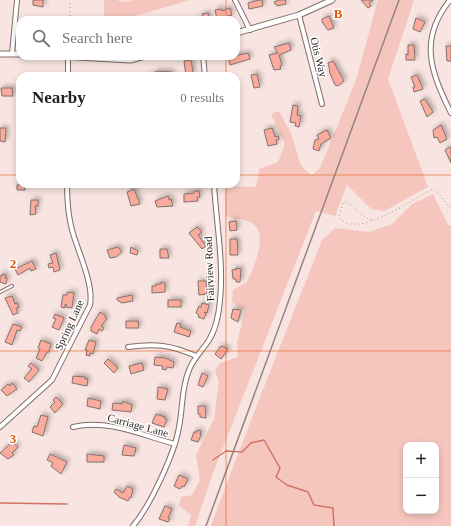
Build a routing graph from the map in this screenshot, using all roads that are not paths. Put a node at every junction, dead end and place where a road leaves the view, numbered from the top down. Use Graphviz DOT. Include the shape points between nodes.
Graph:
graph roads {
  1 [pos="17,0"];
  2 [pos="235,0"];
  3 [pos="332,0"];
  4 [pos="450,0"];
  5 [pos="299,15"];
  6 [pos="250,30"];
  7 [pos="240,32"];
  8 [pos="0,54"];
  9 [pos="12,54"];
  10 [pos="16,54"];
  11 [pos="68,60"];
  12 [pos="203,60"];
  13 [pos="68,72"];
  14 [pos="205,72"];
  15 [pos="322,104"];
  16 [pos="451,113"];
  17 [pos="67,188"];
  18 [pos="214,188"];
  19 [pos="12,286"];
  20 [pos="0,292"];
  21 [pos="128,347"];
  22 [pos="196,356"];
  23 [pos="73,427"];
  24 [pos="0,428"];
  25 [pos="175,444"];
  26 [pos="132,526"];
  1 -- 9 [label="street"];
  2 -- 6 [label="street"];
  3 -- 5 [label="street"];
  4 -- 16 [label="street" via="435,27 431,53 433,74"];
  5 -- 6 [label="street"];
  5 -- 15 [label="street, Otis Way"];
  6 -- 7 [label="street"];
  8 -- 9 [label="street"];
  9 -- 10 [label="street"];
  11 -- 13 [label="street"];
  12 -- 14 [label="street"];
  17 -- 24 [label="street, Spring Lane" via="72,228 92,293 90,305 52,380"];
  18 -- 22 [label="street, Fairview Road" via="221,298 213,333"];
  19 -- 20 [label="lane"];
  21 -- 22 [label="street" via="159,344"];
  22 -- 25 [label="street, Fairview Road" via="184,383"];
  23 -- 25 [label="street, Carriage Lane" via="104,424"];
  25 -- 26 [label="street, Fairview Road" via="144,510"];
}
